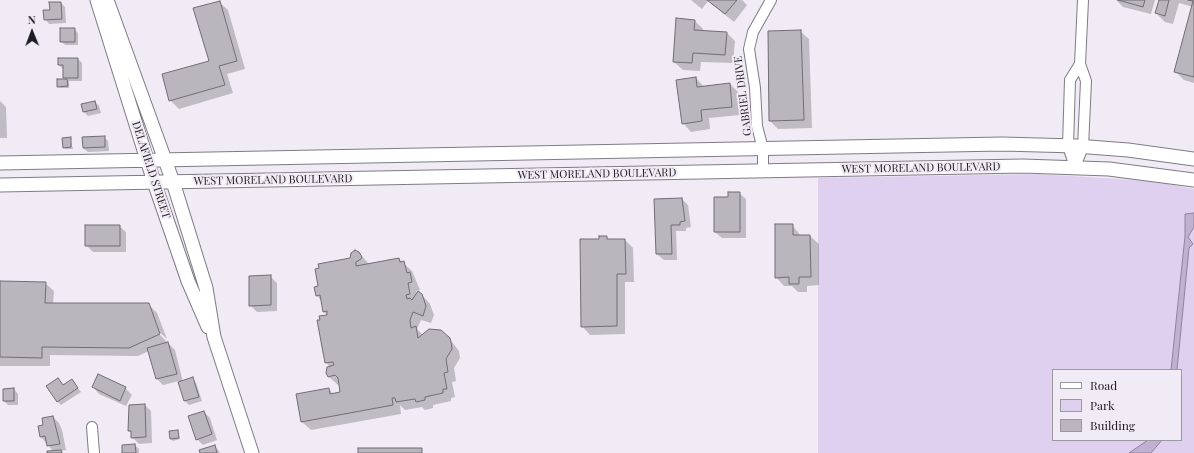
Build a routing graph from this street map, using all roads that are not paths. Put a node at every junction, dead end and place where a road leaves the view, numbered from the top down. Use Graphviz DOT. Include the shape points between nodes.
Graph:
graph roads {
  1 [pos="97,0"];
  2 [pos="107,0"];
  3 [pos="771,0"];
  4 [pos="1083,0"];
  5 [pos="108,18"];
  6 [pos="1080,64"];
  7 [pos="147,108"];
  8 [pos="132,113"];
  9 [pos="961,146"];
  10 [pos="1068,146"];
  11 [pos="1083,146"];
  12 [pos="763,149"];
  13 [pos="641,152"];
  14 [pos="541,153"];
  15 [pos="1157,154"];
  16 [pos="425,155"];
  17 [pos="306,158"];
  18 [pos="253,159"];
  19 [pos="1194,159"];
  20 [pos="148,160"];
  21 [pos="165,160"];
  22 [pos="86,162"];
  23 [pos="0,163"];
  24 [pos="17,163"];
  25 [pos="961,167"];
  26 [pos="1074,167"];
  27 [pos="763,171"];
  28 [pos="642,173"];
  29 [pos="542,174"];
  30 [pos="1154,174"];
  31 [pos="425,177"];
  32 [pos="306,179"];
  33 [pos="254,180"];
  34 [pos="1194,180"];
  35 [pos="154,182"];
  36 [pos="173,182"];
  37 [pos="88,183"];
  38 [pos="17,184"];
  39 [pos="0,185"];
  40 [pos="188,230"];
  41 [pos="172,236"];
  42 [pos="202,275"];
  43 [pos="188,280"];
  44 [pos="214,337"];
  45 [pos="92,427"];
  46 [pos="94,453"];
  47 [pos="252,453"];
  1 -- 5 [label="street, DELAFIELD STREET"];
  2 -- 5 [label="street, DELAFIELD STREET"];
  3 -- 12 [label="street, GABRIEL DRIVE" via="753,32 749,48 757,126"];
  4 -- 6 [label="street"];
  5 -- 7 [label="street, DELAFIELD STREET"];
  5 -- 8 [label="street, DELAFIELD STREET"];
  6 -- 10 [label="street" via="1070,80"];
  6 -- 11 [label="street" via="1086,81"];
  7 -- 8 [label="street"];
  7 -- 21 [label="street, DELAFIELD STREET"];
  8 -- 20 [label="street, DELAFIELD STREET"];
  9 -- 10 [label="street, WEST MORELAND BOULEVARD"];
  9 -- 12 [label="street, WEST MORELAND BOULEVARD"];
  9 -- 25 [label="street"];
  10 -- 11 [label="street, WEST MORELAND BOULEVARD"];
  10 -- 26 [label="street"];
  11 -- 15 [label="street, WEST MORELAND BOULEVARD"];
  11 -- 26 [label="street"];
  12 -- 13 [label="street, WEST MORELAND BOULEVARD"];
  12 -- 27 [label="street, GABRIEL DRIVE"];
  13 -- 14 [label="street, WEST MORELAND BOULEVARD"];
  13 -- 28 [label="street"];
  14 -- 16 [label="street, WEST MORELAND BOULEVARD"];
  14 -- 29 [label="street"];
  15 -- 19 [label="street, WEST MORELAND BOULEVARD"];
  15 -- 30 [label="street"];
  16 -- 17 [label="street, WEST MORELAND BOULEVARD"];
  16 -- 31 [label="street"];
  17 -- 18 [label="street, WEST MORELAND BOULEVARD"];
  17 -- 32 [label="street"];
  18 -- 21 [label="street, WEST MORELAND BOULEVARD"];
  18 -- 33 [label="street"];
  20 -- 21 [label="street, WEST MORELAND BOULEVARD"];
  20 -- 22 [label="street, WEST MORELAND BOULEVARD"];
  20 -- 35 [label="street, DELAFIELD STREET"];
  21 -- 36 [label="street, DELAFIELD STREET"];
  22 -- 24 [label="street, WEST MORELAND BOULEVARD"];
  22 -- 37 [label="street"];
  23 -- 24 [label="street, WEST MORELAND BOULEVARD"];
  24 -- 38 [label="street"];
  25 -- 26 [label="street, WEST MORELAND BOULEVARD"];
  25 -- 27 [label="street, WEST MORELAND BOULEVARD"];
  26 -- 30 [label="street, WEST MORELAND BOULEVARD"];
  27 -- 28 [label="street, WEST MORELAND BOULEVARD"];
  28 -- 29 [label="street, WEST MORELAND BOULEVARD"];
  29 -- 31 [label="street, WEST MORELAND BOULEVARD"];
  30 -- 34 [label="street, WEST MORELAND BOULEVARD"];
  31 -- 32 [label="street, WEST MORELAND BOULEVARD"];
  32 -- 33 [label="street, WEST MORELAND BOULEVARD"];
  33 -- 36 [label="street, WEST MORELAND BOULEVARD"];
  35 -- 36 [label="street, WEST MORELAND BOULEVARD"];
  35 -- 37 [label="street, WEST MORELAND BOULEVARD"];
  35 -- 41 [label="street, DELAFIELD STREET"];
  36 -- 40 [label="street, DELAFIELD STREET"];
  37 -- 38 [label="street, WEST MORELAND BOULEVARD"];
  38 -- 39 [label="street, WEST MORELAND BOULEVARD"];
  40 -- 41 [label="street"];
  40 -- 42 [label="street, DELAFIELD STREET"];
  41 -- 43 [label="street, DELAFIELD STREET"];
  42 -- 43 [label="street"];
  42 -- 44 [label="street, DELAFIELD STREET"];
  43 -- 44 [label="street, DELAFIELD STREET"];
  44 -- 47 [label="street, DELAFIELD STREET"];
  45 -- 46 [label="street"];
}
